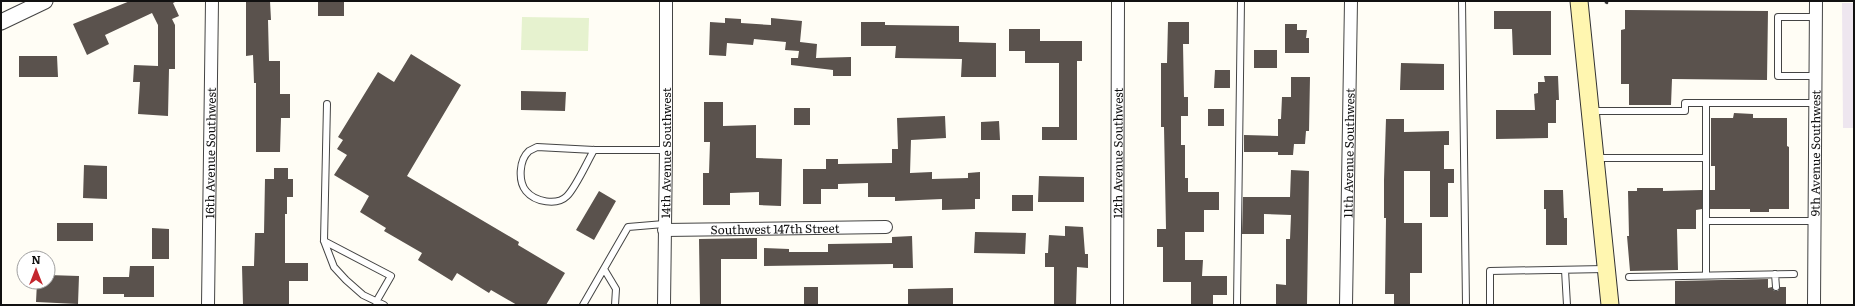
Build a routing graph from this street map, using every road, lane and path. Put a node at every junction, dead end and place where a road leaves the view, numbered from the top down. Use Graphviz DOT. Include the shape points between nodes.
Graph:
graph roads {
  1 [pos="45,1"];
  2 [pos="212,1"];
  3 [pos="666,1"];
  4 [pos="1118,1"];
  5 [pos="1241,1"];
  6 [pos="1351,1"];
  7 [pos="1462,1"];
  8 [pos="1579,1"];
  9 [pos="1816,1"];
  10 [pos="1816,17"];
  11 [pos="1,22"];
  12 [pos="1815,76"];
  13 [pos="1706,103"];
  14 [pos="1815,103"];
  15 [pos="327,104"];
  16 [pos="1590,111"];
  17 [pos="594,150"];
  18 [pos="666,150"];
  19 [pos="1595,158"];
  20 [pos="1706,158"];
  21 [pos="1706,221"];
  22 [pos="1815,221"];
  23 [pos="664,227"];
  24 [pos="886,227"];
  25 [pos="324,241"];
  26 [pos="604,268"];
  27 [pos="1606,269"];
  28 [pos="1565,270"];
  29 [pos="1775,274"];
  30 [pos="1794,274"];
  31 [pos="1706,276"];
  32 [pos="1629,277"];
  33 [pos="1776,287"];
  34 [pos="376,302"];
  35 [pos="208,305"];
  36 [pos="384,305"];
  37 [pos="583,305"];
  38 [pos="615,305"];
  39 [pos="664,305"];
  40 [pos="1117,305"];
  41 [pos="1237,305"];
  42 [pos="1346,305"];
  43 [pos="1466,305"];
  44 [pos="1490,305"];
  45 [pos="1567,305"];
  46 [pos="1610,305"];
  47 [pos="1814,305"];
  1 -- 11 [label="street"];
  2 -- 35 [label="street, 16th Avenue Southwest"];
  3 -- 18 [label="street, 14th Avenue Southwest"];
  4 -- 40 [label="street, 12th Avenue Southwest"];
  5 -- 41 [label="lane"];
  6 -- 42 [label="street, 11th Avenue Southwest"];
  7 -- 43 [label="lane"];
  8 -- 16 [label="main road"];
  9 -- 10 [label="street, 9th Avenue Southwest"];
  10 -- 12 [label="street, 9th Avenue Southwest"];
  10 -- 12 [label="lane" via="1778,17 1778,76"];
  12 -- 14 [label="street, 9th Avenue Southwest"];
  13 -- 14 [label="lane"];
  13 -- 16 [label="lane" via="1685,103 1685,111"];
  13 -- 20 [label="lane"];
  14 -- 22 [label="street, 9th Avenue Southwest"];
  15 -- 25 [label="lane"];
  16 -- 19 [label="main road"];
  17 -- 17 [label="lane" via="537,147 529,151 522,160 520,173 525,190 550,203 562,200 569,195"];
  17 -- 18 [label="lane"];
  18 -- 23 [label="street, 14th Avenue Southwest"];
  19 -- 20 [label="lane"];
  19 -- 27 [label="main road"];
  20 -- 21 [label="lane"];
  21 -- 22 [label="lane"];
  21 -- 31 [label="lane"];
  22 -- 47 [label="street, 9th Avenue Southwest"];
  23 -- 24 [label="street, Southwest 147th Street"];
  23 -- 26 [label="lane" via="628,227"];
  23 -- 39 [label="street, 14th Avenue Southwest"];
  25 -- 34 [label="lane" via="338,272 363,295"];
  25 -- 34 [label="lane" via="391,276"];
  26 -- 37 [label="lane"];
  26 -- 38 [label="lane" via="616,289"];
  27 -- 28 [label="lane"];
  27 -- 46 [label="main road"];
  28 -- 44 [label="lane" via="1490,272"];
  28 -- 45 [label="lane"];
  29 -- 30 [label="lane"];
  29 -- 31 [label="lane"];
  29 -- 33 [label="lane"];
  31 -- 32 [label="lane"];
  34 -- 36 [label="lane"];
}
